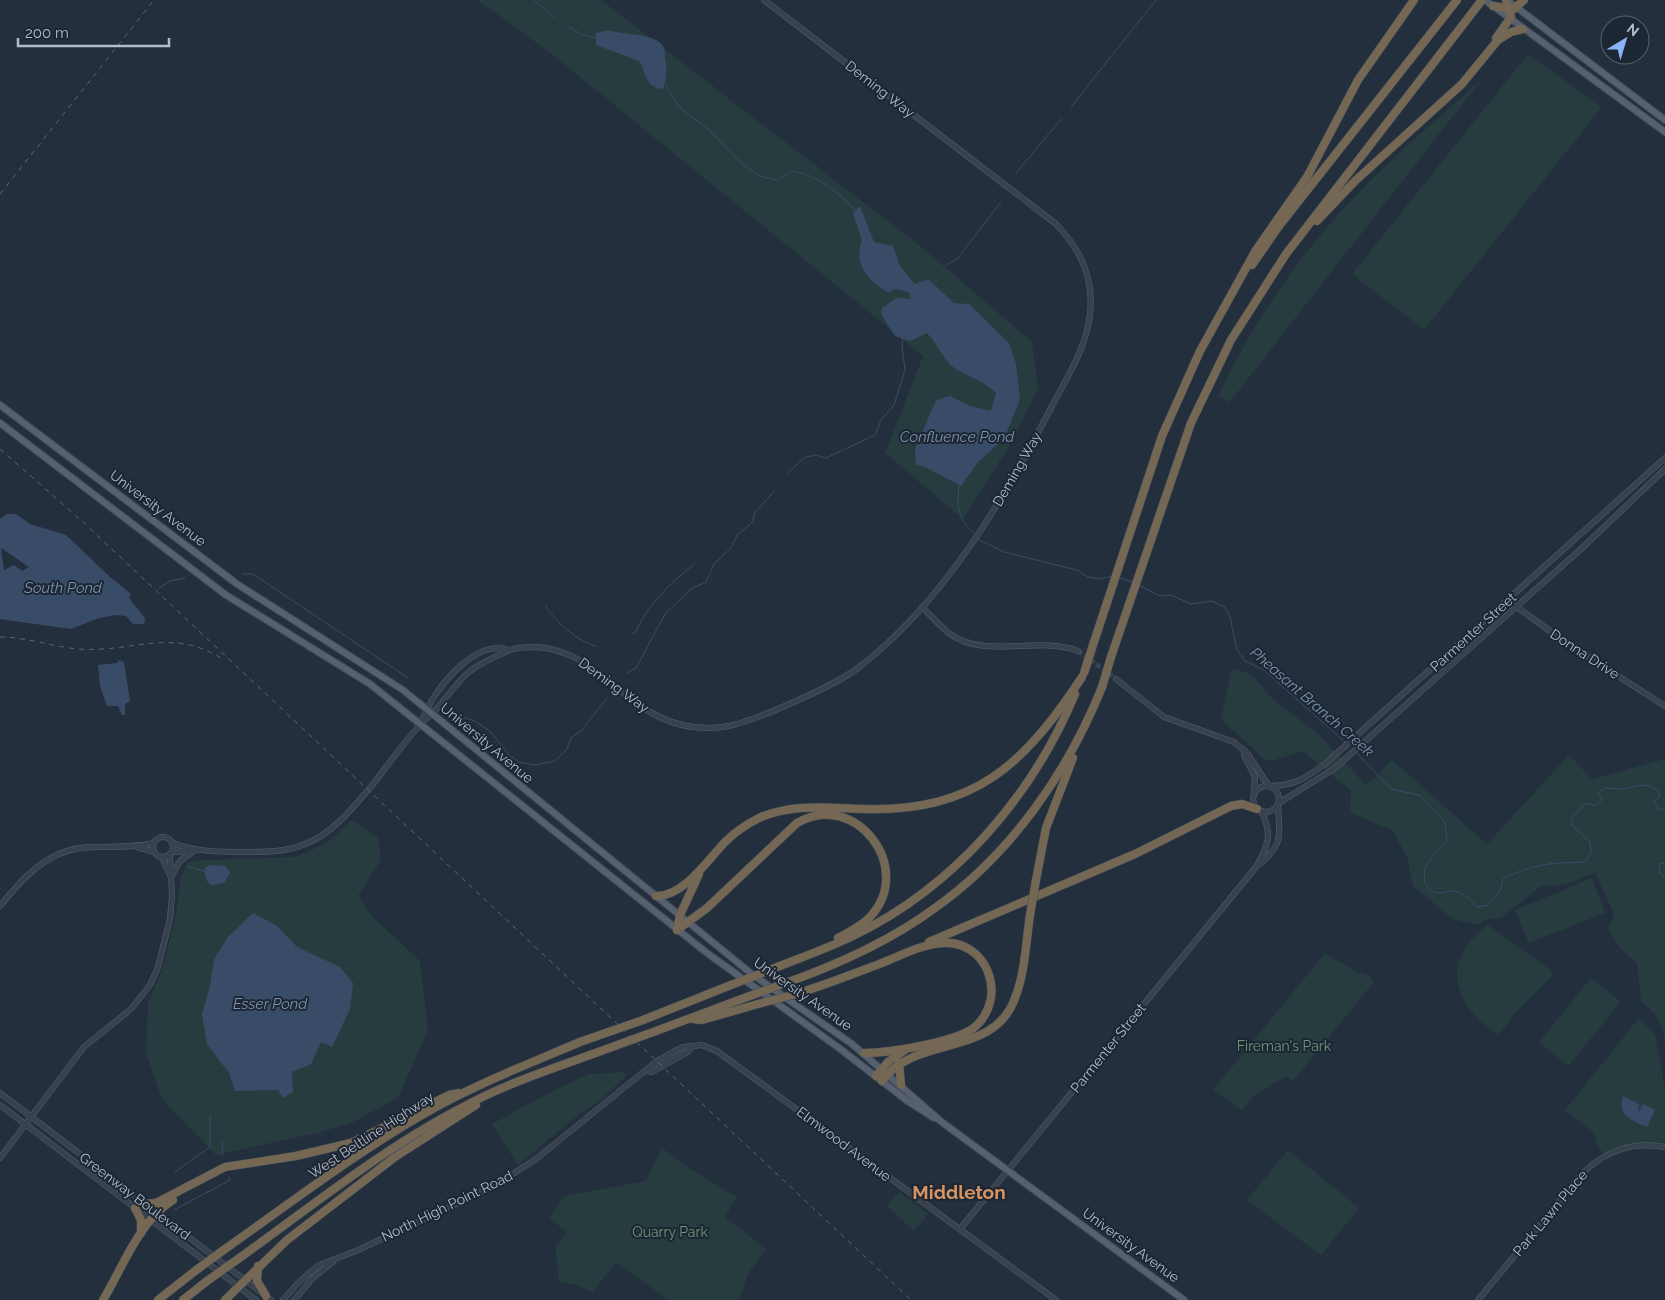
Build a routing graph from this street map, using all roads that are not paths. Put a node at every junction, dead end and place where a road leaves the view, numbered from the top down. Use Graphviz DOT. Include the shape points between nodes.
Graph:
graph roads {
  1 [pos="764,0"];
  2 [pos="1414,0"];
  3 [pos="1457,0"];
  4 [pos="1483,0"];
  5 [pos="1506,0"];
  6 [pos="1524,0"];
  7 [pos="1493,6"];
  8 [pos="1513,9"];
  9 [pos="1510,19"];
  10 [pos="1523,29"];
  11 [pos="1457,86"];
  12 [pos="1665,120"];
  13 [pos="1665,132"];
  14 [pos="1286,254"];
  15 [pos="1216,321"];
  16 [pos="0,405"];
  17 [pos="0,423"];
  18 [pos="1665,458"];
  19 [pos="1665,469"];
  20 [pos="1507,600"];
  21 [pos="922,607"];
  22 [pos="1516,607"];
  23 [pos="509,650"];
  24 [pos="1078,651"];
  25 [pos="1083,675"];
  26 [pos="1116,679"];
  27 [pos="1665,706"];
  28 [pos="426,708"];
  29 [pos="432,713"];
  30 [pos="421,723"];
  31 [pos="1085,728"];
  32 [pos="1223,737"];
  33 [pos="1269,786"];
  34 [pos="1253,794"];
  35 [pos="1278,804"];
  36 [pos="1259,810"];
  37 [pos="154,843"];
  38 [pos="173,843"];
  39 [pos="137,847"];
  40 [pos="195,850"];
  41 [pos="154,852"];
  42 [pos="171,854"];
  43 [pos="162,858"];
  44 [pos="1256,867"];
  45 [pos="700,872"];
  46 [pos="170,877"];
  47 [pos="656,896"];
  48 [pos="0,906"];
  49 [pos="680,915"];
  50 [pos="689,923"];
  51 [pos="677,930"];
  52 [pos="909,952"];
  53 [pos="809,954"];
  54 [pos="688,1019"];
  55 [pos="702,1045"];
  56 [pos="909,1048"];
  57 [pos="864,1053"];
  58 [pos="899,1063"];
  59 [pos="885,1071"];
  60 [pos="879,1079"];
  61 [pos="901,1085"];
  62 [pos="466,1092"];
  63 [pos="496,1092"];
  64 [pos="0,1093"];
  65 [pos="0,1106"];
  66 [pos="30,1116"];
  67 [pos="942,1122"];
  68 [pos="25,1125"];
  69 [pos="1665,1147"];
  70 [pos="0,1158"];
  71 [pos="231,1167"];
  72 [pos="1008,1171"];
  73 [pos="144,1204"];
  74 [pos="135,1208"];
  75 [pos="156,1212"];
  76 [pos="151,1220"];
  77 [pos="960,1229"];
  78 [pos="141,1233"];
  79 [pos="337,1258"];
  80 [pos="258,1266"];
  81 [pos="245,1280"];
  82 [pos="240,1288"];
  83 [pos="268,1298"];
  84 [pos="104,1300"];
  85 [pos="158,1300"];
  86 [pos="183,1300"];
  87 [pos="225,1300"];
  88 [pos="256,1300"];
  89 [pos="283,1300"];
  90 [pos="294,1300"];
  91 [pos="1056,1300"];
  92 [pos="1184,1300"];
  93 [pos="1478,1300"];
  1 -- 21 [label="street, Deming Way" via="1056,224 1081,255 1090,280 1090,315 1079,353 1024,460 984,524 938,590"];
  2 -- 15 [label="highway" via="1358,80 1307,177 1256,250"];
  3 -- 15 [label="highway" via="1280,226"];
  4 -- 7 [label="main road"];
  4 -- 14 [label="highway"];
  5 -- 8 [label="highway"];
  6 -- 8 [label="highway"];
  7 -- 8 [label="highway"];
  7 -- 9 [label="main road"];
  8 -- 9 [label="highway"];
  8 -- 12 [label="main road"];
  9 -- 10 [label="main road"];
  9 -- 11 [label="highway"];
  10 -- 11 [label="highway" via="1498,40"];
  10 -- 13 [label="main road"];
  11 -- 14 [label="highway" via="1355,180"];
  14 -- 31 [label="highway, bridge" via="1248,310 1202,398 1180,452 1129,608"];
  15 -- 25 [label="highway, bridge" via="1162,436"];
  16 -- 28 [label="main road, University Avenue" via="237,584 365,664"];
  17 -- 30 [label="main road, University Avenue" via="226,595 370,684"];
  18 -- 20 [label="street, Parmenter Street"];
  19 -- 22 [label="street, Parmenter Street"];
  20 -- 22 [label="street, Donna Drive"];
  20 -- 33 [label="street, Parmenter Street" via="1325,764 1295,783"];
  21 -- 23 [label="street, Deming Way" via="862,665 842,679 747,721 722,727 682,725 660,717 643,708 590,666 568,654 538,648"];
  21 -- 24 [label="street" via="951,634 970,643 1059,645"];
  22 -- 27 [label="street, Donna Drive"];
  22 -- 35 [label="street, Parmenter Street" via="1347,758"];
  23 -- 28 [label="street, Deming Way" via="500,647 469,659"];
  23 -- 29 [label="street, Deming Way" via="469,672"];
  25 -- 45 [label="highway" via="1024,753 1001,773 970,791 935,804 903,809 810,807 778,811 758,818 734,833"];
  25 -- 53 [label="highway" via="1064,721 1034,774 982,840 926,890 898,909 852,936"];
  26 -- 32 [label="street" via="1164,716"];
  28 -- 29 [label="main road, University Avenue"];
  28 -- 30 [label="street, Deming Way"];
  29 -- 30 [label="street, Deming Way"];
  29 -- 47 [label="main road, University Avenue"];
  30 -- 40 [label="street, Deming Way" via="343,818 315,840 278,851"];
  30 -- 51 [label="main road, University Avenue"];
  31 -- 54 [label="highway, West Beltline Highway, bridge" via="1050,787 1022,825 988,863 937,908 843,962"];
  31 -- 58 [label="highway, bridge" via="1046,828 1016,998 1003,1020 991,1030 974,1039 921,1052"];
  32 -- 33 [label="street" via="1247,753"];
  32 -- 34 [label="street" via="1250,764 1255,776"];
  33 -- 34 [label="street" via="1261,786"];
  33 -- 35 [label="street" via="1277,791"];
  34 -- 36 [label="street" via="1253,802"];
  35 -- 36 [label="street" via="1268,812"];
  35 -- 44 [label="street, Parmenter Street" via="1279,839 1272,852"];
  36 -- 44 [label="street, Parmenter Street" via="1267,824 1269,839"];
  36 -- 52 [label="highway" via="1244,804 1231,806 1135,854"];
  37 -- 38 [label="street" via="163,837"];
  37 -- 39 [label="street"];
  37 -- 41 [label="street"];
  38 -- 40 [label="street, Deming Way"];
  38 -- 42 [label="street"];
  39 -- 41 [label="street"];
  39 -- 48 [label="street" via="78,848 48,860 22,879"];
  40 -- 42 [label="street, Deming Way"];
  40 -- 46 [label="street" via="180,861"];
  41 -- 43 [label="street"];
  42 -- 43 [label="street"];
  42 -- 46 [label="street"];
  43 -- 46 [label="street"];
  44 -- 72 [label="street, Parmenter Street"];
  45 -- 47 [label="highway" via="672,893"];
  45 -- 49 [label="highway"];
  46 -- 66 [label="street" via="170,919 150,985 131,1009 84,1047"];
  47 -- 49 [label="main road, University Avenue"];
  49 -- 50 [label="main road, University Avenue"];
  49 -- 51 [label="highway"];
  50 -- 51 [label="highway"];
  50 -- 53 [label="highway" via="797,823 822,815 842,817 858,825 877,843 886,870 886,886 875,912 865,922"];
  50 -- 57 [label="main road, University Avenue" via="752,975"];
  51 -- 60 [label="main road, University Avenue"];
  52 -- 54 [label="highway, bridge" via="796,994 702,1020"];
  52 -- 56 [label="highway" via="942,942 963,946 984,963 993,990 987,1012 969,1031"];
  53 -- 62 [label="highway, West Beltline Highway, bridge" via="580,1042"];
  54 -- 63 [label="highway, West Beltline Highway, bridge"];
  55 -- 77 [label="street, Elmwood Avenue" via="717,1050"];
  55 -- 79 [label="street, North High Point Road" via="692,1047 652,1072 647,1071 536,1159 494,1186"];
  56 -- 57 [label="highway"];
  56 -- 59 [label="highway" via="895,1056"];
  57 -- 59 [label="main road, University Avenue"];
  58 -- 59 [label="highway"];
  58 -- 61 [label="highway"];
  59 -- 60 [label="highway"];
  59 -- 61 [label="main road, University Avenue"];
  60 -- 67 [label="main road, University Avenue"];
  61 -- 67 [label="main road, University Avenue"];
  62 -- 71 [label="highway" via="448,1095 351,1143"];
  62 -- 85 [label="highway, West Beltline Highway, bridge" via="421,1115 361,1153"];
  63 -- 80 [label="highway" via="395,1157"];
  63 -- 86 [label="highway, West Beltline Highway, bridge" via="467,1104 418,1133"];
  64 -- 66 [label="street, Greenway Boulevard"];
  65 -- 68 [label="street, Greenway Boulevard"];
  66 -- 68 [label="street"];
  66 -- 73 [label="street, Greenway Boulevard"];
  67 -- 72 [label="main road, University Avenue"];
  68 -- 70 [label="street"];
  68 -- 74 [label="street, Greenway Boulevard"];
  69 -- 93 [label="street, Park Lawn Place" via="1649,1144 1624,1148 1593,1164"];
  71 -- 73 [label="highway" via="208,1174 156,1203"];
  71 -- 75 [label="highway" via="202,1181"];
  72 -- 77 [label="street, Parmenter Street"];
  72 -- 92 [label="main road, University Avenue"];
  73 -- 75 [label="street, Greenway Boulevard"];
  74 -- 76 [label="street, Greenway Boulevard"];
  74 -- 78 [label="highway" via="141,1220"];
  75 -- 76 [label="highway"];
  75 -- 81 [label="street, Greenway Boulevard"];
  76 -- 78 [label="highway"];
  76 -- 82 [label="street, Greenway Boulevard"];
  77 -- 91 [label="street, Elmwood Avenue"];
  78 -- 84 [label="highway"];
  79 -- 89 [label="street, North High Point Road" via="311,1270"];
  79 -- 90 [label="street, North High Point Road" via="314,1276"];
  80 -- 81 [label="highway"];
  80 -- 83 [label="highway" via="257,1281"];
  81 -- 82 [label="highway"];
  81 -- 83 [label="street, Greenway Boulevard"];
  82 -- 87 [label="highway"];
  82 -- 88 [label="street, Greenway Boulevard"];
}
